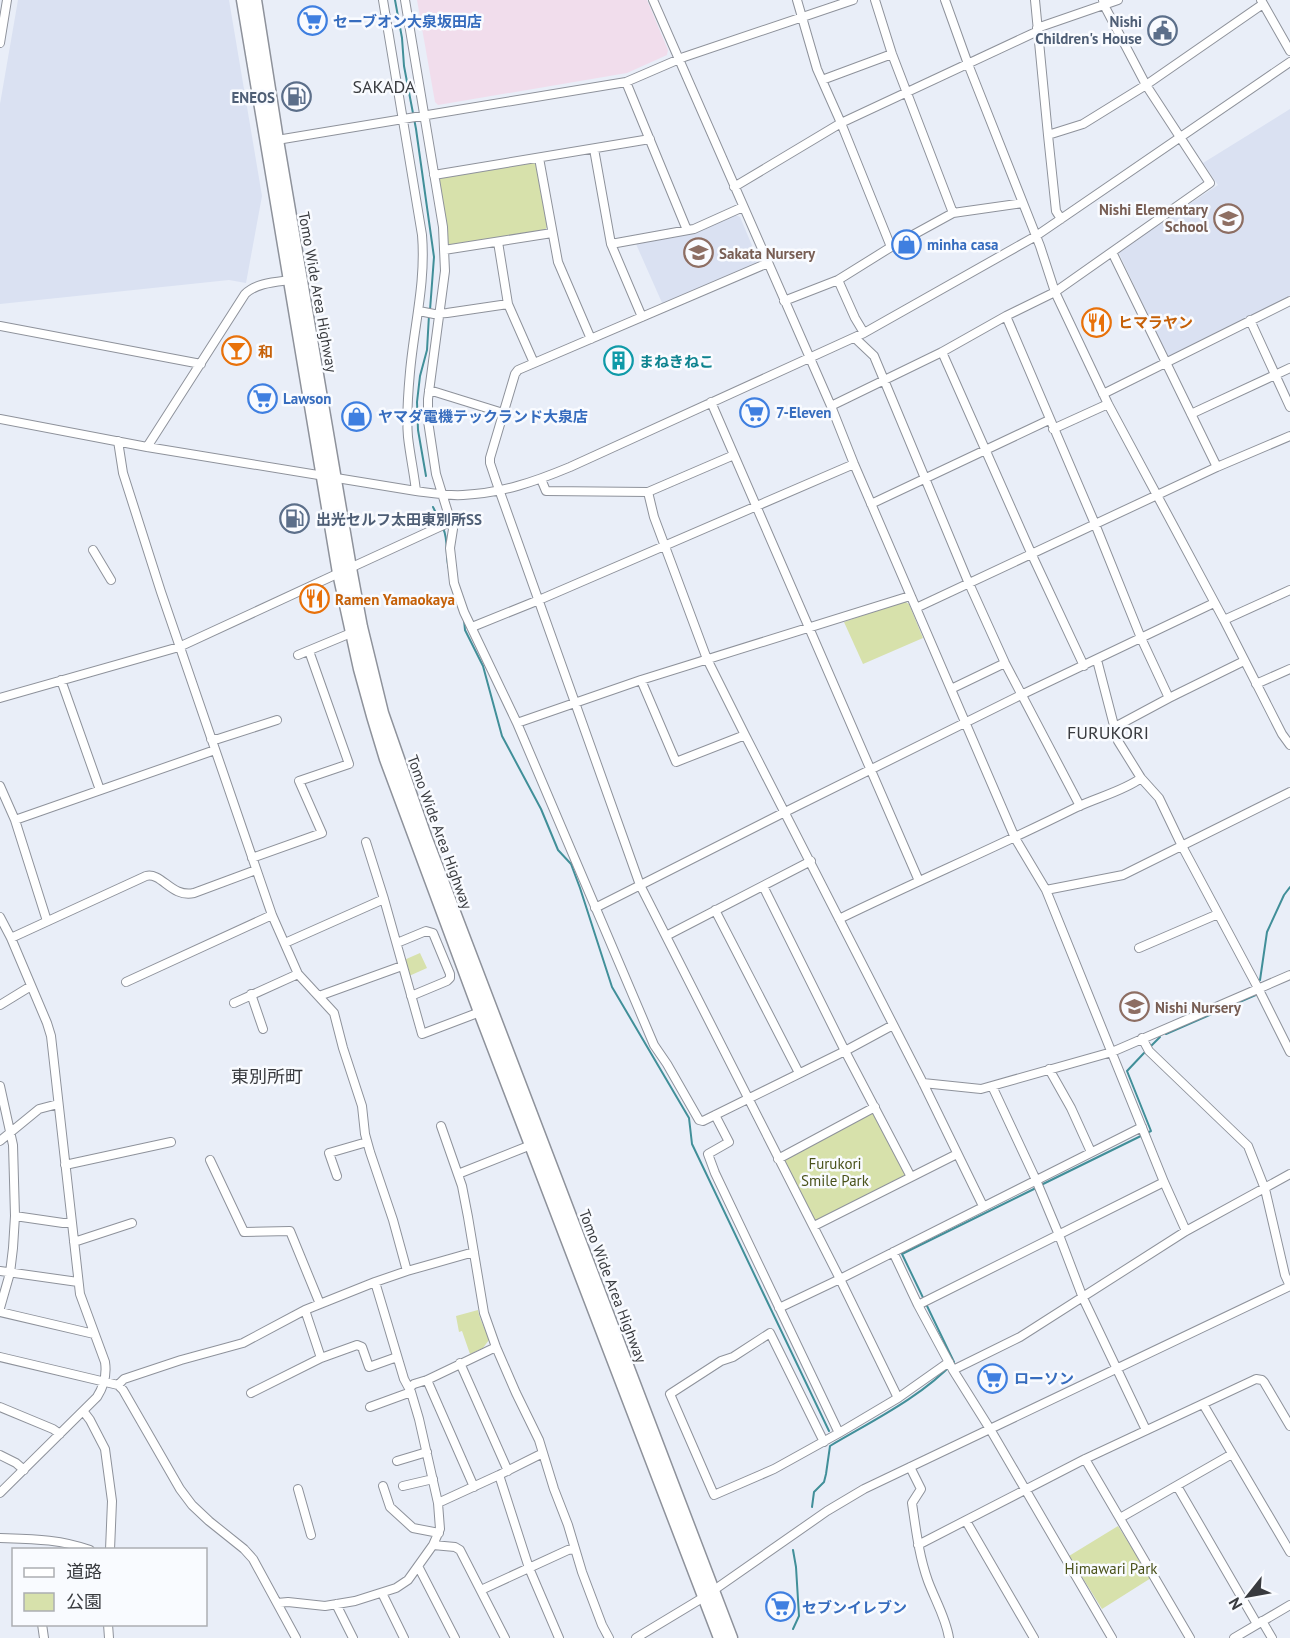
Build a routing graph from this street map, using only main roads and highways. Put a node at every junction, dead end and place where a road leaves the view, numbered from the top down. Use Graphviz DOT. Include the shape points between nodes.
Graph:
graph roads {
  1 [pos="243,0"];
  2 [pos="255,0"];
  3 [pos="328,476"];
  4 [pos="344,571"];
  5 [pos="708,1594"];
  6 [pos="720,1638"];
  7 [pos="731,1638"];
  1 -- 3 [label="highway, Tomo Wide Area Highway"];
  2 -- 3 [label="highway, Tomo Wide Area Highway"];
  3 -- 4 [label="highway, Tomo Wide Area Highway"];
  4 -- 5 [label="highway, Tomo Wide Area Highway" via="400,766"];
  4 -- 5 [label="highway, Tomo Wide Area Highway" via="351,633 386,759 531,1145"];
  5 -- 6 [label="highway, Tomo Wide Area Highway"];
  5 -- 7 [label="highway, Tomo Wide Area Highway"];
}
